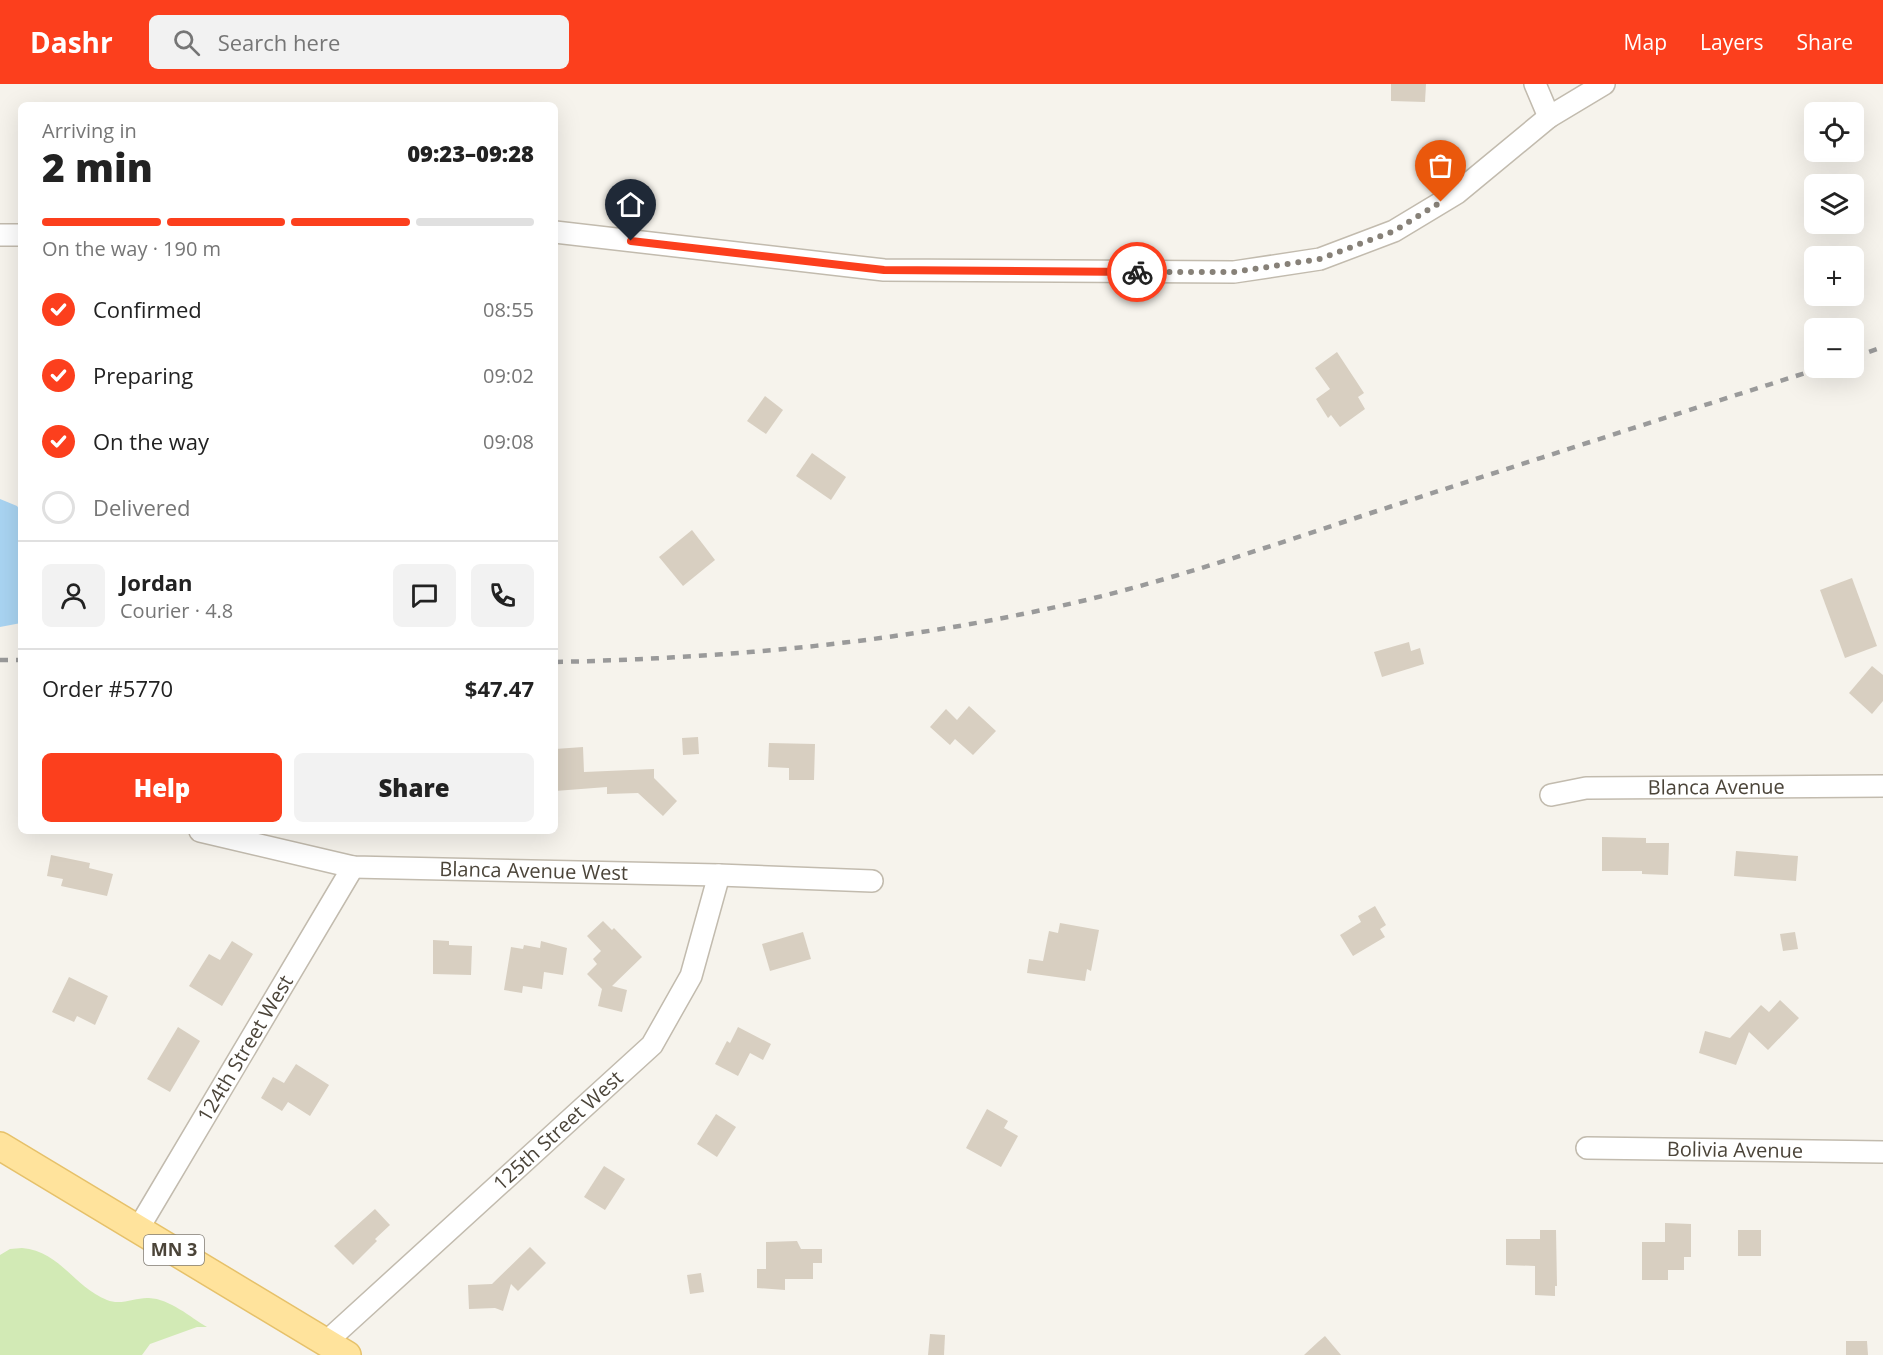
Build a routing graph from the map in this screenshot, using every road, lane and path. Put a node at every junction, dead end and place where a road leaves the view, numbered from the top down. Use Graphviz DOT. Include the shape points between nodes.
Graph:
graph roads {
  1 [pos="1535,84"];
  2 [pos="1604,84"];
  3 [pos="1550,117"];
  4 [pos="558,232"];
  5 [pos="0,235"];
  6 [pos="18,235"];
  7 [pos="1883,786"];
  8 [pos="1551,795"];
  9 [pos="213,834"];
  10 [pos="353,867"];
  11 [pos="719,874"];
  12 [pos="872,881"];
  13 [pos="0,1146"];
  14 [pos="1587,1148"];
  15 [pos="1883,1152"];
  16 [pos="138,1228"];
  17 [pos="336,1348"];
  1 -- 3 [label="street"];
  2 -- 3 [label="street"];
  3 -- 4 [label="street" via="1457,193 1394,231 1320,259 1234,272 884,270"];
  5 -- 6 [label="street"];
  7 -- 8 [label="street, Blanca Avenue" via="1587,788"];
  9 -- 10 [label="street, Blanca Avenue West"];
  10 -- 11 [label="street, Blanca Avenue West"];
  10 -- 16 [label="street, 124th Street West"];
  11 -- 12 [label="street, Blanca Avenue West"];
  11 -- 17 [label="street, 125th Street West" via="691,976 652,1045"];
  13 -- 16 [label="main road, MN 3"];
  14 -- 15 [label="street, Bolivia Avenue"];
  16 -- 17 [label="main road, MN 3"];
}
